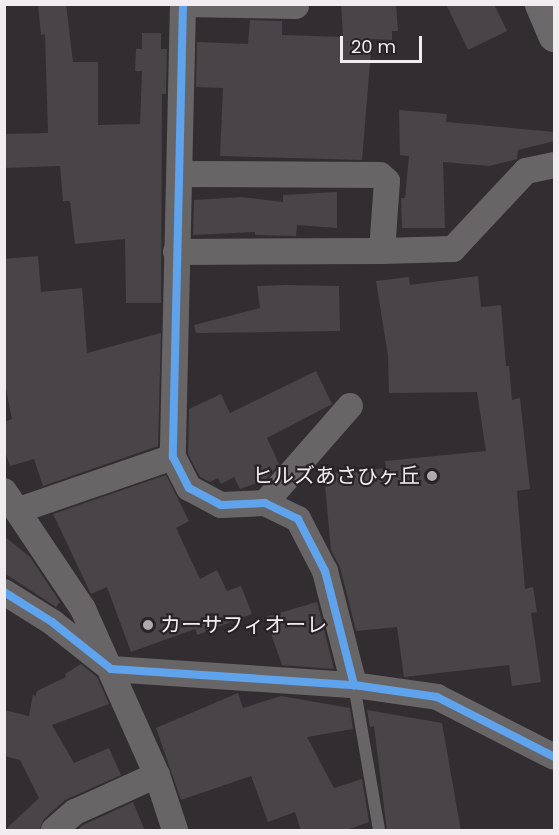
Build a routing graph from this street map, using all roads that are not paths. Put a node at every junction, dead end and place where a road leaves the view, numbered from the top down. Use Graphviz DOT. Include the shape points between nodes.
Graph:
graph roads {
  1 [pos="183,4"];
  2 [pos="541,4"];
  3 [pos="296,6"];
  4 [pos="555,35"];
  5 [pos="555,165"];
  6 [pos="180,174"];
  7 [pos="382,251"];
  8 [pos="176,252"];
  9 [pos="350,406"];
  10 [pos="173,457"];
  11 [pos="12,501"];
  12 [pos="265,502"];
  13 [pos="4,592"];
  14 [pos="111,669"];
  15 [pos="354,685"];
  16 [pos="555,758"];
  17 [pos="157,775"];
  18 [pos="54,831"];
  19 [pos="175,831"];
  20 [pos="379,831"];
  1 -- 3 [label="street"];
  1 -- 6 [label="street"];
  2 -- 4 [label="main road"];
  5 -- 7 [label="street" via="526,171 453,249"];
  6 -- 7 [label="street" via="380,175 387,181"];
  6 -- 8 [label="street"];
  7 -- 8 [label="street"];
  8 -- 10 [label="street"];
  9 -- 12 [label="street"];
  10 -- 11 [label="street"];
  10 -- 12 [label="street" via="189,488 222,505"];
  11 -- 14 [label="street" via="83,609"];
  12 -- 15 [label="street" via="298,519 325,572"];
  13 -- 14 [label="street" via="52,622"];
  14 -- 15 [label="street"];
  14 -- 17 [label="street"];
  15 -- 16 [label="street" via="437,697"];
  15 -- 20 [label="lane"];
  17 -- 18 [label="street" via="75,812"];
  17 -- 19 [label="street"];
}
